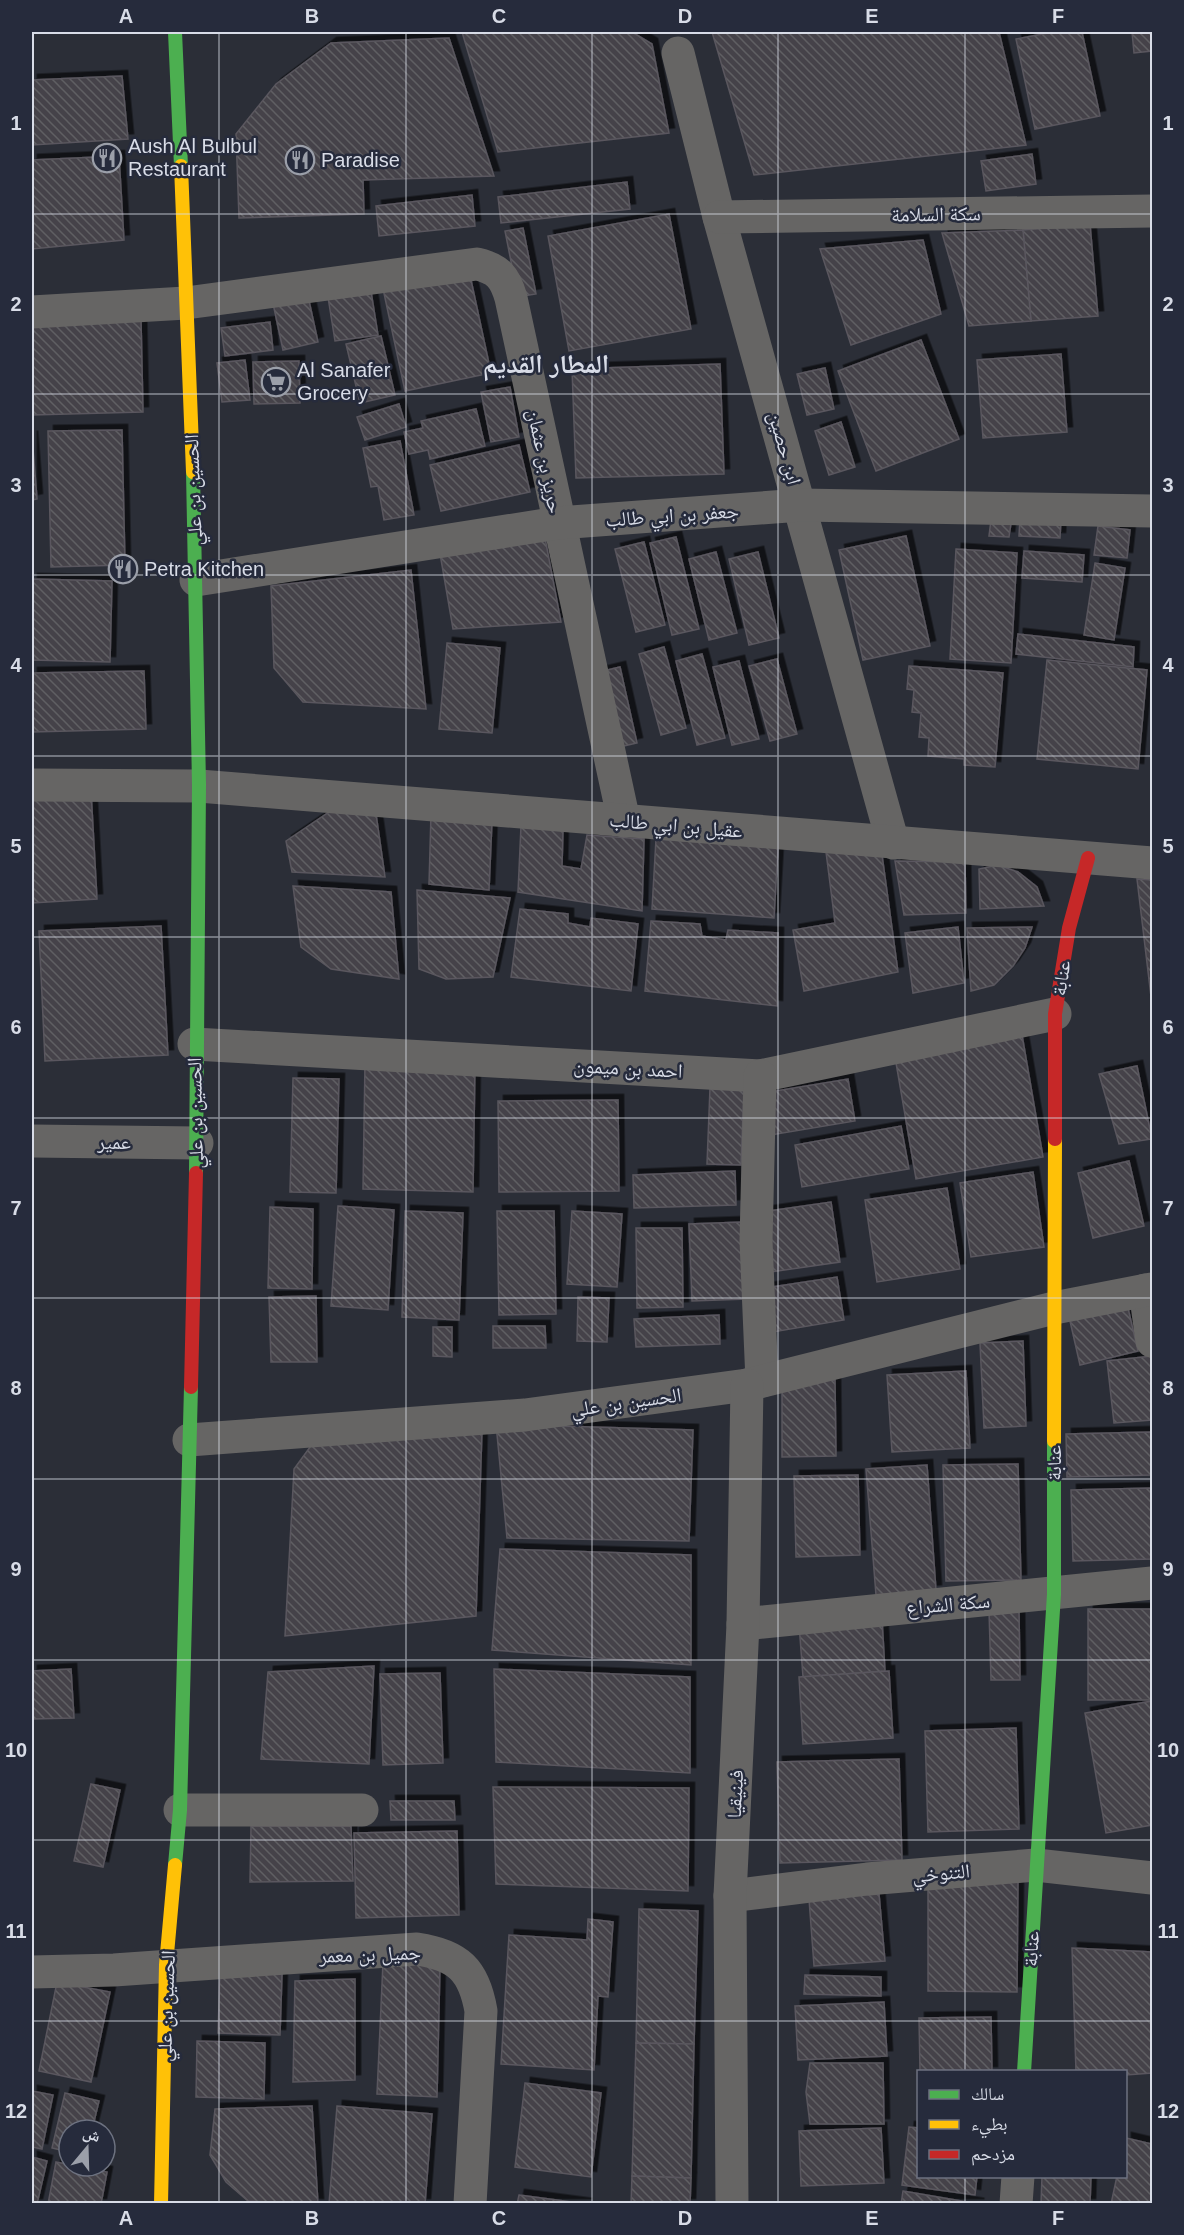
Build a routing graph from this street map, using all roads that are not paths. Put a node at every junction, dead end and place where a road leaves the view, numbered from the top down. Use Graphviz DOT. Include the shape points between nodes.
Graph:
graph roads {
  1 [pos="175,32"];
  2 [pos="678,53"];
  3 [pos="1152,211"];
  4 [pos="718,217"];
  5 [pos="186,303"];
  6 [pos="32,312"];
  7 [pos="801,505"];
  8 [pos="1152,511"];
  9 [pos="558,523"];
  10 [pos="196,580"];
  11 [pos="32,785"];
  12 [pos="200,786"];
  13 [pos="624,821"];
  14 [pos="893,843"];
  15 [pos="1088,858"];
  16 [pos="1152,863"];
  17 [pos="1055,1014"];
  18 [pos="194,1044"];
  19 [pos="760,1076"];
  20 [pos="32,1141"];
  21 [pos="196,1143"];
  22 [pos="1149,1290"];
  23 [pos="1054,1308"];
  24 [pos="1152,1341"];
  25 [pos="754,1383"];
  26 [pos="189,1440"];
  27 [pos="1152,1583"];
  28 [pos="1054,1594"];
  29 [pos="743,1624"];
  30 [pos="180,1810"];
  31 [pos="362,1810"];
  32 [pos="1036,1865"];
  33 [pos="1152,1878"];
  34 [pos="730,1896"];
  35 [pos="166,1965"];
  36 [pos="32,1972"];
  37 [pos="1024,2070"];
  38 [pos="1018,2178"];
  39 [pos="161,2204"];
  40 [pos="470,2204"];
  41 [pos="732,2204"];
  42 [pos="1016,2204"];
  1 -- 5 [label="street, الحسين بن علي"];
  2 -- 4 [label="street, ابن حصين"];
  3 -- 4 [label="street, سكة السلامة"];
  4 -- 7 [label="street, ابن حصين"];
  5 -- 6 [label="street"];
  5 -- 9 [label="street, حريز بن عثمان" via="477,264 495,268 506,281 511,298"];
  5 -- 10 [label="street, الحسين بن علي"];
  7 -- 8 [label="street, جعفر بن ابي طالب"];
  7 -- 9 [label="street, جعفر بن ابي طالب"];
  7 -- 14 [label="street, ابن حصين"];
  9 -- 10 [label="street, جعفر بن ابي طالب"];
  9 -- 13 [label="street, حريز بن عثمان"];
  10 -- 12 [label="street, الحسين بن علي"];
  11 -- 12 [label="street"];
  12 -- 13 [label="street, عقيل بن ابي طالب"];
  12 -- 18 [label="street, الحسين بن علي"];
  13 -- 14 [label="street, عقيل بن ابي طالب"];
  14 -- 15 [label="street, عقيل بن ابي طالب"];
  15 -- 16 [label="street, عقيل بن ابي طالب"];
  15 -- 17 [label="street, عنابة" via="1069,928"];
  17 -- 19 [label="street, احمد بن ميمون"];
  17 -- 23 [label="street, عنابة"];
  18 -- 19 [label="street, احمد بن ميمون"];
  18 -- 21 [label="street, الحسين بن علي"];
  19 -- 25 [label="street, فينيقيا"];
  20 -- 21 [label="street, عمير"];
  21 -- 26 [label="street, الحسين بن علي"];
  22 -- 23 [label="street, الحسين بن علي"];
  22 -- 24 [label="street"];
  23 -- 25 [label="street, الحسين بن علي"];
  23 -- 28 [label="street, عنابة"];
  25 -- 26 [label="street, الحسين بن علي" via="525,1415"];
  25 -- 29 [label="street, فينيقيا"];
  26 -- 30 [label="street, الحسين بن علي"];
  27 -- 28 [label="street, سكة الشراع"];
  28 -- 29 [label="street, سكة الشراع"];
  28 -- 32 [label="street, عنابة"];
  29 -- 34 [label="street, فينيقيا"];
  30 -- 31 [label="street"];
  30 -- 35 [label="street, الحسين بن علي"];
  32 -- 33 [label="street, التنوخي"];
  32 -- 34 [label="street, التنوخي"];
  32 -- 37 [label="street, عنابة"];
  34 -- 41 [label="street, فينيقيا"];
  35 -- 36 [label="street, جميل بن معمر"];
  35 -- 39 [label="street, الحسين بن علي"];
  35 -- 40 [label="street, جميل بن معمر" via="417,1949 441,1953 462,1966 477,1986 481,2011"];
  38 -- 42 [label="street"];
}
